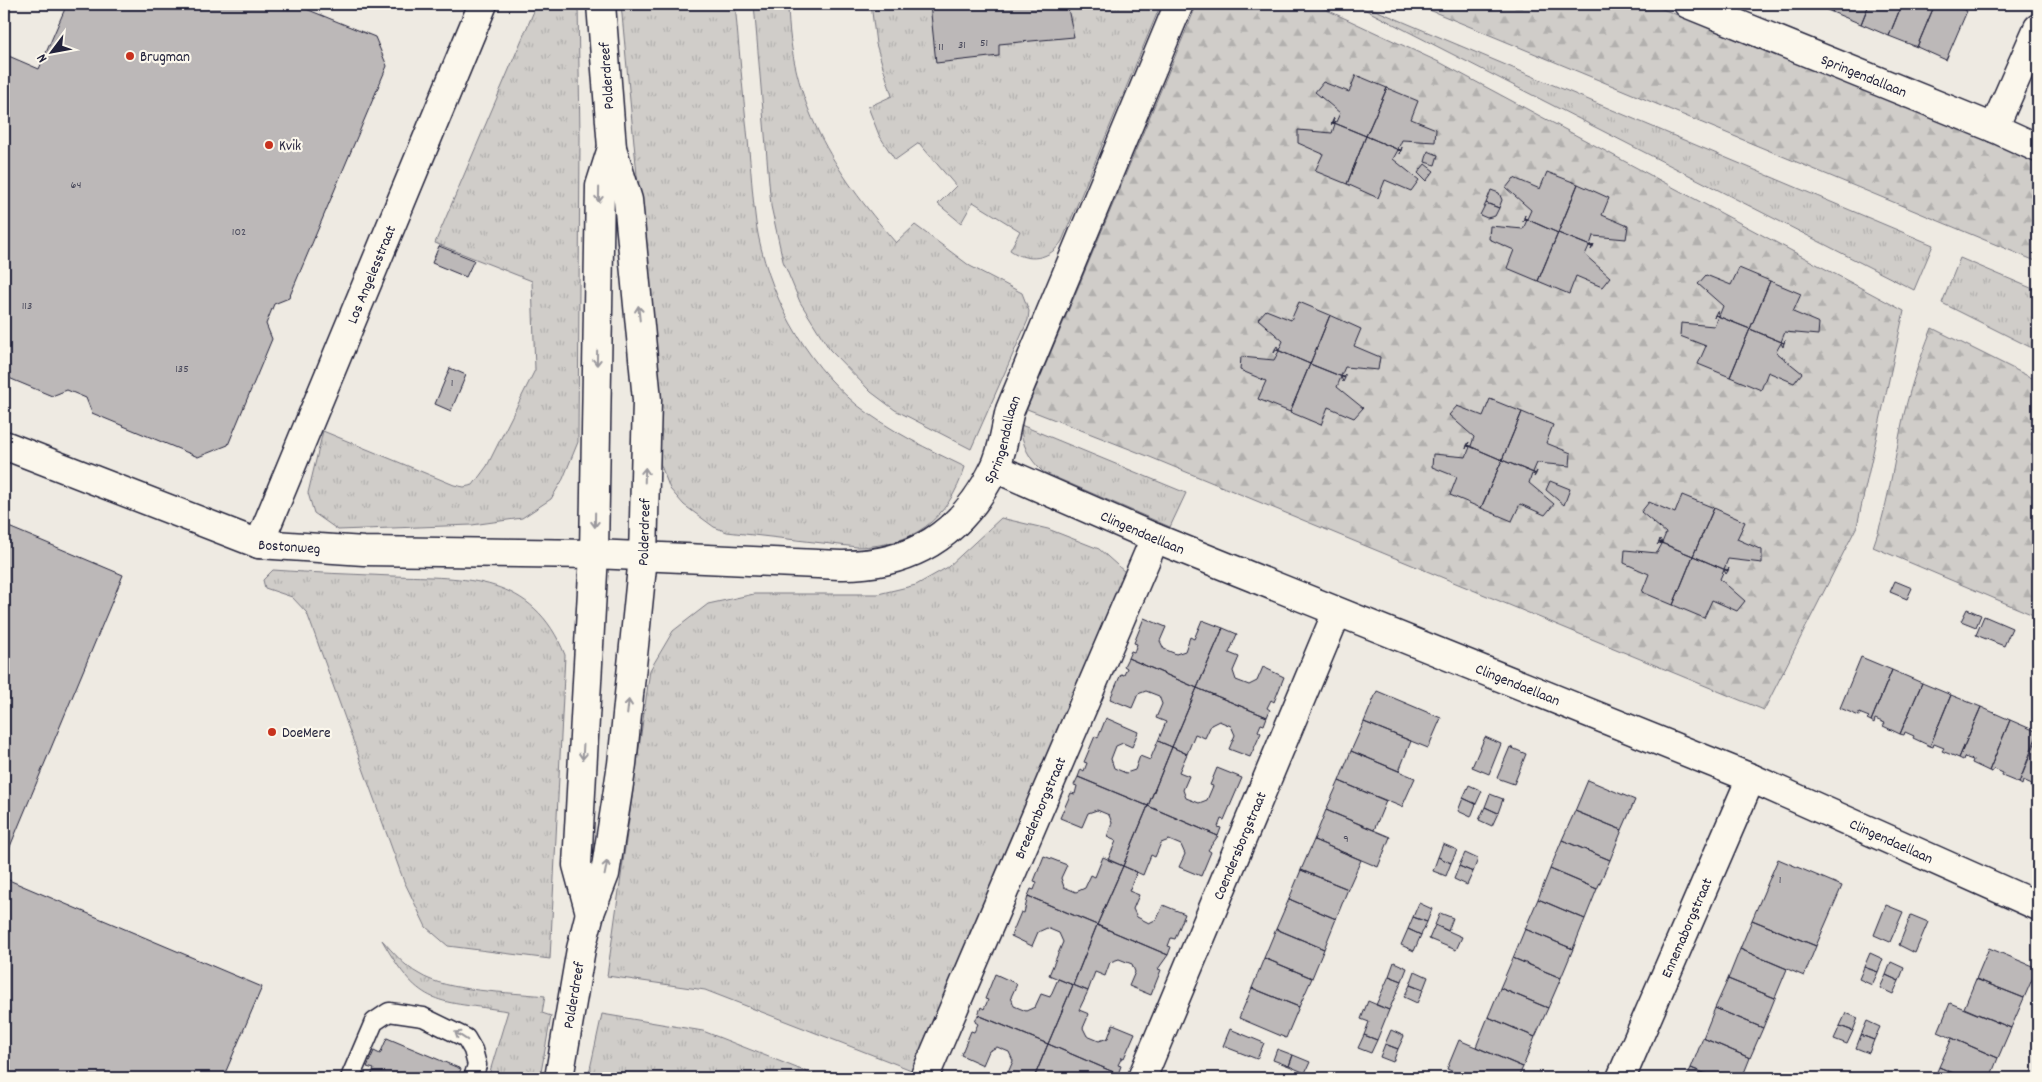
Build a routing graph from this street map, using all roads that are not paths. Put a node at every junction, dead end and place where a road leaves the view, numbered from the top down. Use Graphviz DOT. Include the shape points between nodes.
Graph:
graph roads {
  1 [pos="483,4"];
  2 [pos="601,4"];
  3 [pos="1179,4"];
  4 [pos="1688,4"];
  5 [pos="2038,28"];
  6 [pos="1994,128"];
  7 [pos="612,148"];
  8 [pos="2038,148"];
  9 [pos="4,444"];
  10 [pos="995,468"];
  11 [pos="1155,538"];
  12 [pos="259,544"];
  13 [pos="594,554"];
  14 [pos="643,557"];
  15 [pos="1337,612"];
  16 [pos="1751,778"];
  17 [pos="2038,906"];
  18 [pos="590,913"];
  19 [pos="350,1078"];
  20 [pos="472,1078"];
  21 [pos="559,1078"];
  22 [pos="924,1078"];
  23 [pos="1142,1078"];
  24 [pos="1621,1078"];
  1 -- 12 [label="street, Los Angelesstraat"];
  2 -- 7 [label="street, Polderdreef"];
  3 -- 10 [label="street, Springendallaan" via="1010,410"];
  4 -- 6 [label="street, Springendallaan"];
  5 -- 6 [label="street"];
  6 -- 8 [label="street, Springendallaan"];
  7 -- 13 [label="street, Polderdreef, one-way" via="600,186"];
  14 -- 7 [label="street, Polderdreef, one-way" via="647,400 628,200"];
  9 -- 12 [label="street, Bostonweg"];
  10 -- 11 [label="street, Clingendaellaan"];
  10 -- 14 [label="street, Springendallaan" via="961,519 947,532 912,553 893,560 866,566"];
  11 -- 15 [label="street, Clingendaellaan"];
  11 -- 22 [label="street, Breedenborgstraat"];
  12 -- 13 [label="street, Bostonweg" via="364,550"];
  13 -- 14 [label="street, Springendallaan"];
  13 -- 18 [label="street, Polderdreef, one-way" via="577,865"];
  18 -- 14 [label="street, Polderdreef, one-way" via="605,874 621,773"];
  15 -- 16 [label="street, Clingendaellaan"];
  15 -- 23 [label="street, Coendersborgstraat"];
  16 -- 17 [label="street, Clingendaellaan"];
  16 -- 24 [label="street, Ennemaborgstraat"];
  18 -- 21 [label="street, Polderdreef"];
  20 -- 19 [label="lane, one-way" via="477,1064 466,1038 423,1017 389,1012 374,1022"];
}
